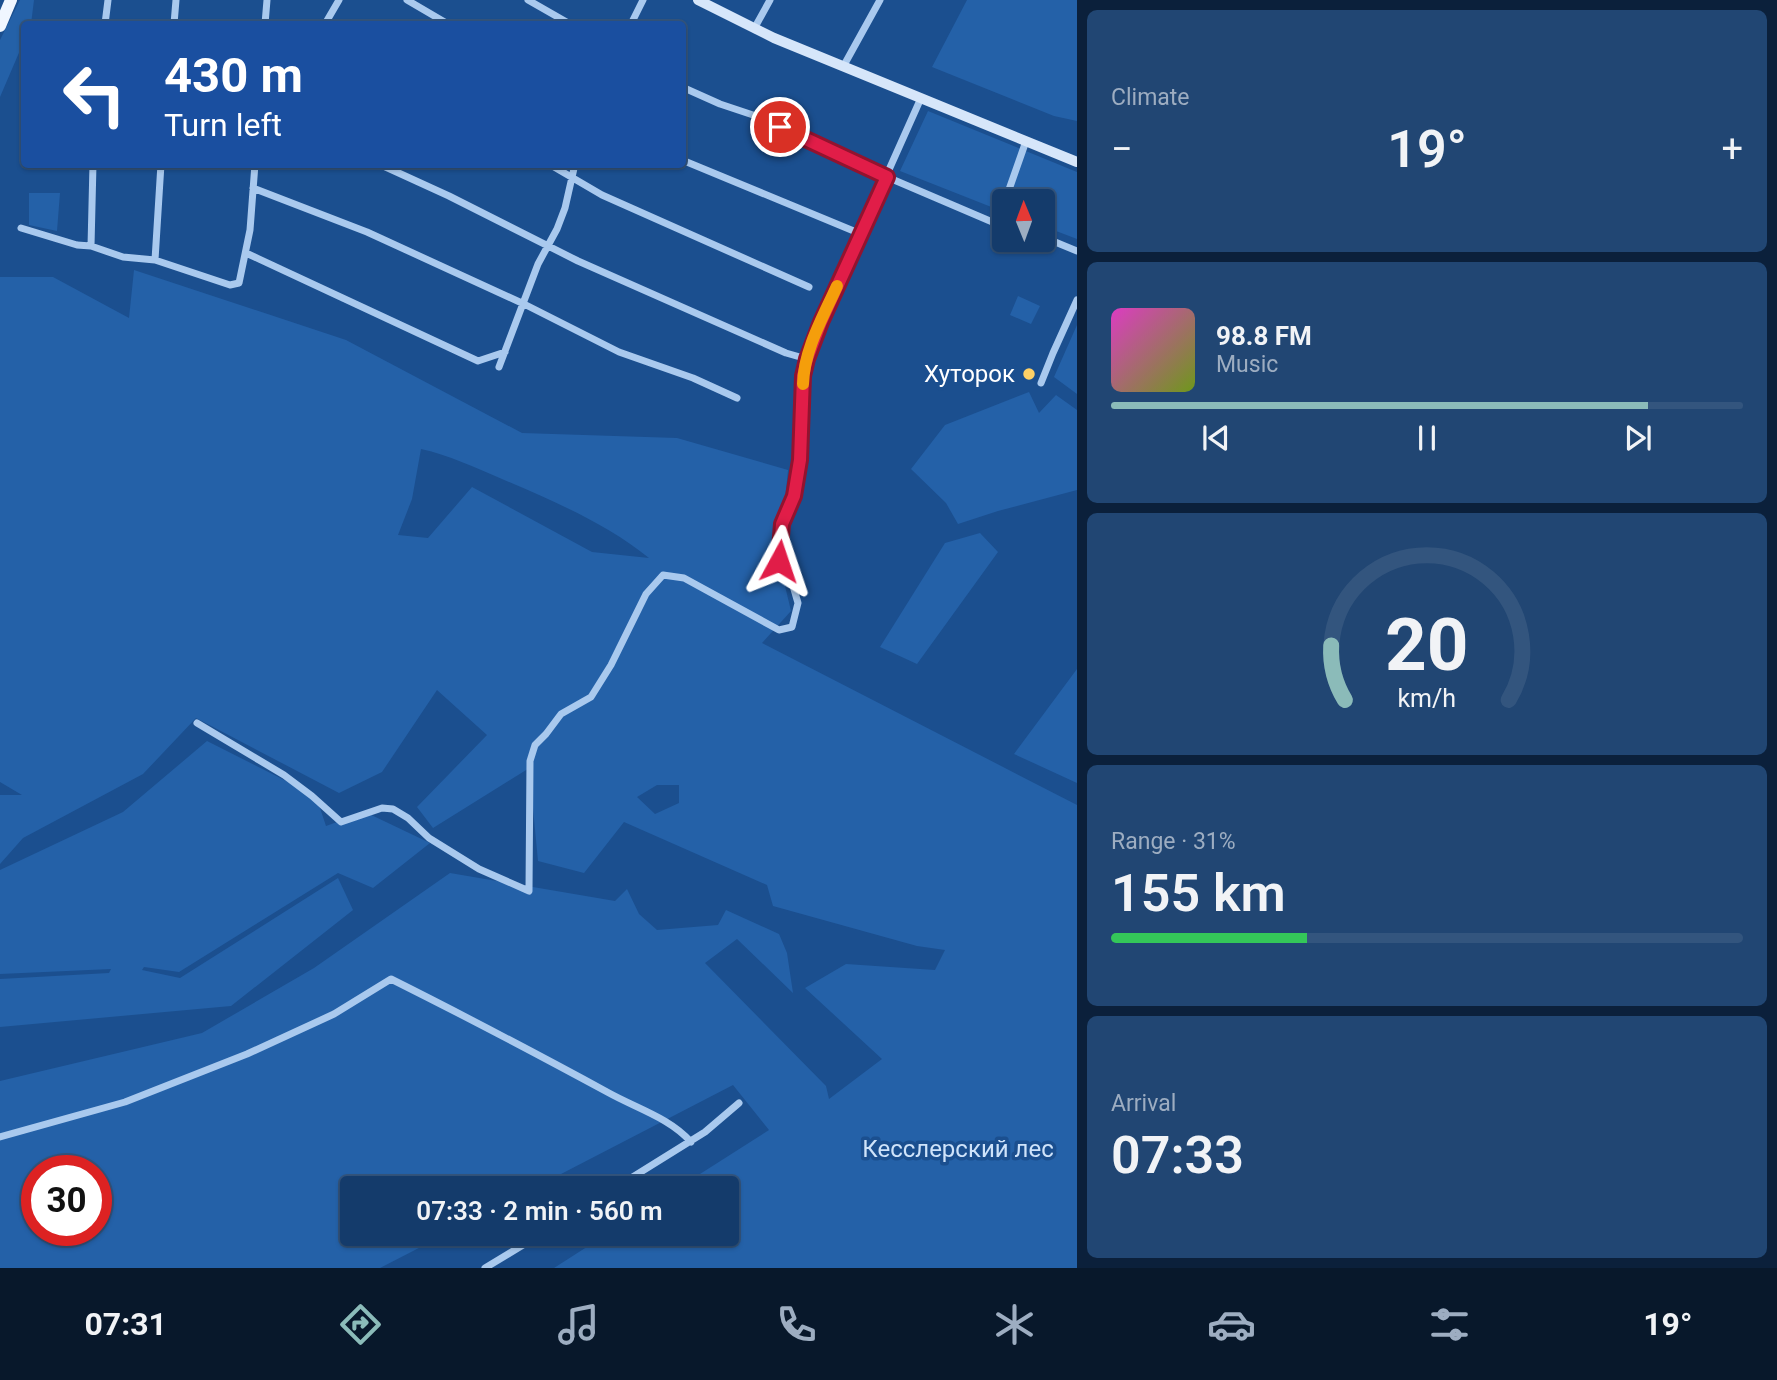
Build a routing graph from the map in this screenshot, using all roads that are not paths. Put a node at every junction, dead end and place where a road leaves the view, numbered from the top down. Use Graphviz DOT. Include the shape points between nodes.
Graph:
graph roads {
  1 [pos="11,0"];
  2 [pos="108,0"];
  3 [pos="176,0"];
  4 [pos="267,0"];
  5 [pos="339,0"];
  6 [pos="407,0"];
  7 [pos="528,0"];
  8 [pos="643,0"];
  9 [pos="698,0"];
  10 [pos="770,0"];
  11 [pos="880,0"];
  12 [pos="105,21"];
  13 [pos="174,21"];
  14 [pos="265,21"];
  15 [pos="327,21"];
  16 [pos="443,21"];
  17 [pos="565,21"];
  18 [pos="632,21"];
  19 [pos="0,26"];
  20 [pos="754,29"];
  21 [pos="843,66"];
  22 [pos="686,89"];
  23 [pos="921,98"];
  24 [pos="1026,141"];
  25 [pos="686,162"];
  26 [pos="1077,162"];
  27 [pos="93,168"];
  28 [pos="162,168"];
  29 [pos="255,168"];
  30 [pos="388,168"];
  31 [pos="555,168"];
  32 [pos="574,168"];
  33 [pos="887,177"];
  34 [pos="571,179"];
  35 [pos="253,188"];
  36 [pos="1009,189"];
  37 [pos="992,218"];
  38 [pos="21,228"];
  39 [pos="861,234"];
  40 [pos="1055,242"];
  41 [pos="548,245"];
  42 [pos="91,246"];
  43 [pos="1077,251"];
  44 [pos="246,253"];
  45 [pos="155,260"];
  46 [pos="808,286"];
  47 [pos="1077,300"];
  48 [pos="524,304"];
  49 [pos="505,352"];
  50 [pos="807,359"];
  51 [pos="499,367"];
  52 [pos="1041,383"];
  53 [pos="737,398"];
  54 [pos="197,723"];
  55 [pos="739,1103"];
  56 [pos="0,1137"];
  57 [pos="691,1142"];
  58 [pos="635,1176"];
  59 [pos="521,1246"];
  60 [pos="485,1268"];
  1 -- 19 [label="main road"];
  2 -- 12 [label="street"];
  3 -- 13 [label="street"];
  4 -- 14 [label="street"];
  5 -- 15 [label="street"];
  6 -- 16 [label="street"];
  7 -- 17 [label="street"];
  8 -- 18 [label="street"];
  9 -- 20 [label="main road"];
  10 -- 20 [label="street"];
  11 -- 21 [label="street"];
  20 -- 21 [label="main road"];
  21 -- 23 [label="main road"];
  22 -- 33 [label="street" via="759,117"];
  23 -- 24 [label="main road"];
  23 -- 33 [label="street"];
  24 -- 26 [label="main road"];
  24 -- 36 [label="street"];
  25 -- 39 [label="street"];
  27 -- 42 [label="street"];
  28 -- 45 [label="street"];
  29 -- 35 [label="street"];
  30 -- 41 [label="street"];
  31 -- 34 [label="street"];
  32 -- 34 [label="street"];
  33 -- 37 [label="street"];
  33 -- 39 [label="street"];
  34 -- 41 [label="street" via="565,208"];
  34 -- 46 [label="street"];
  35 -- 44 [label="street"];
  35 -- 48 [label="street" via="367,232"];
  38 -- 42 [label="street"];
  39 -- 50 [label="street"];
  40 -- 43 [label="street"];
  41 -- 48 [label="street"];
  41 -- 50 [label="street"];
  42 -- 45 [label="street" via="123,257"];
  44 -- 45 [label="street" via="239,283 230,285"];
  44 -- 49 [label="street" via="478,361"];
  47 -- 52 [label="street"];
  48 -- 49 [label="street"];
  48 -- 53 [label="street" via="619,352"];
  49 -- 51 [label="street"];
  50 -- 54 [label="street" via="800,460 794,496 782,524 779,561 789,572 798,603 792,627 779,630 684,578 663,575 646,594 591,697 561,714 535,745 530,761 529,891 479,869 393,809 382,808 341,822 284,775"];
  55 -- 57 [label="street"];
  56 -- 57 [label="street" via="125,1102 247,1054 334,1014 391,979 670,1124"];
  57 -- 58 [label="street"];
  59 -- 60 [label="street"];
}
